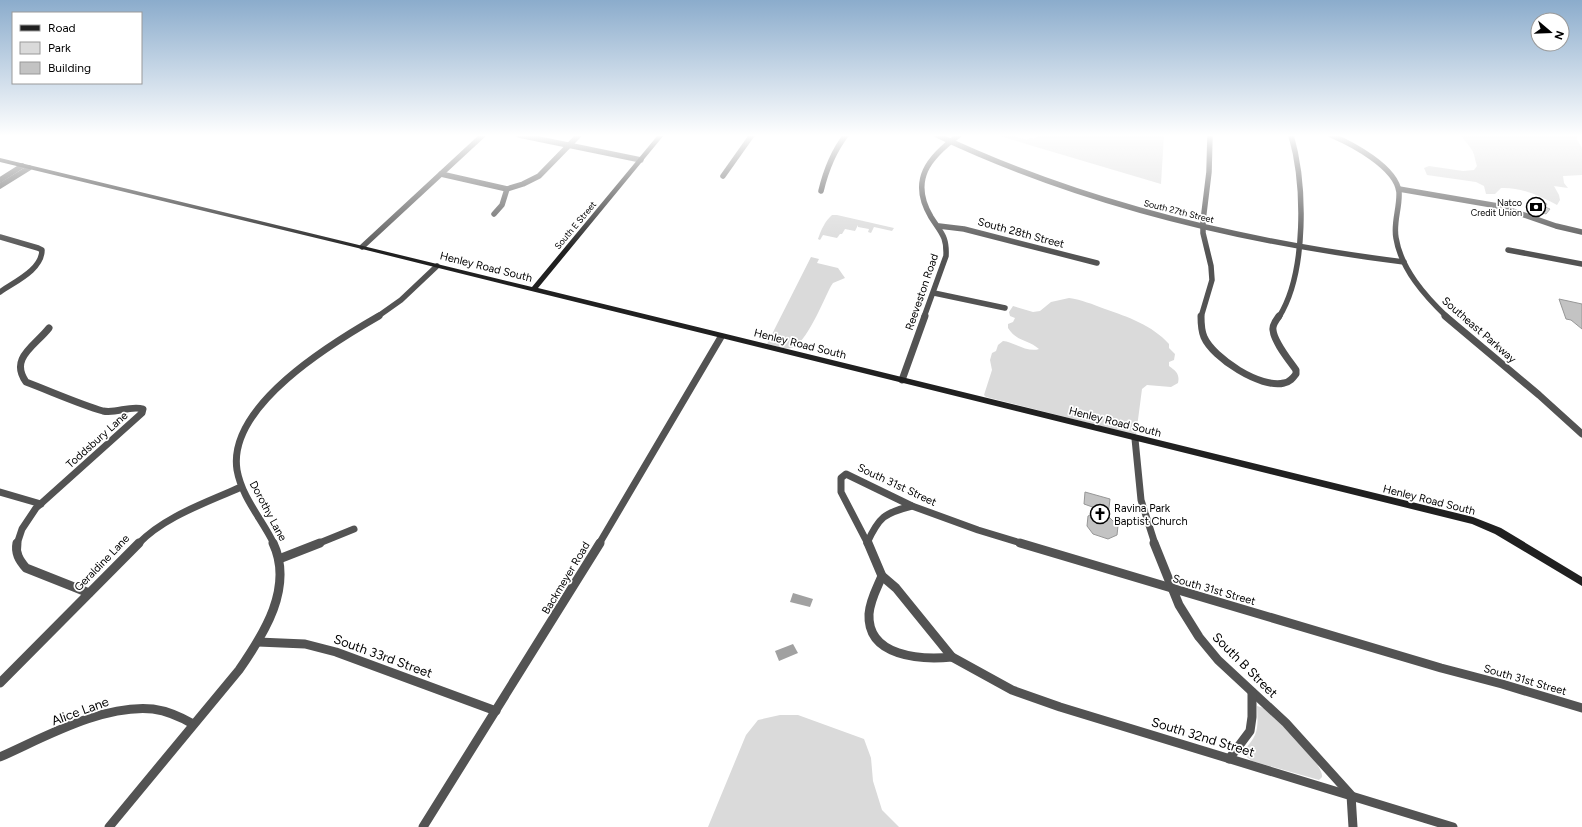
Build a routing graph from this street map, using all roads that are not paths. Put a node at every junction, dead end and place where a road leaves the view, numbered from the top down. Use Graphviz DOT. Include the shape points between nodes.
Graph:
graph roads {
  1 [pos="10,174"];
  2 [pos="20,174"];
  3 [pos="53,174"];
  4 [pos="440,174"];
  5 [pos="541,174"];
  6 [pos="630,174"];
  7 [pos="825,174"];
  8 [pos="924,174"];
  9 [pos="1024,174"];
  10 [pos="1208,174"];
  11 [pos="1299,174"];
  12 [pos="1389,174"];
  13 [pos="0,180"];
  14 [pos="0,186"];
  15 [pos="507,189"];
  16 [pos="1399,189"];
  17 [pos="821,191"];
  18 [pos="494,214"];
  19 [pos="939,226"];
  20 [pos="1203,226"];
  21 [pos="1582,232"];
  22 [pos="0,237"];
  23 [pos="362,247"];
  24 [pos="1299,247"];
  25 [pos="1508,250"];
  26 [pos="1404,262"];
  27 [pos="1097,264"];
  28 [pos="1582,264"];
  29 [pos="437,266"];
  30 [pos="533,290"];
  31 [pos="0,292"];
  32 [pos="934,293"];
  33 [pos="1005,308"];
  34 [pos="49,328"];
  35 [pos="721,337"];
  36 [pos="902,380"];
  37 [pos="1582,434"];
  38 [pos="1135,438"];
  39 [pos="846,474"];
  40 [pos="241,487"];
  41 [pos="0,492"];
  42 [pos="42,504"];
  43 [pos="912,506"];
  44 [pos="354,529"];
  45 [pos="867,543"];
  46 [pos="279,558"];
  47 [pos="882,576"];
  48 [pos="1582,582"];
  49 [pos="1174,590"];
  50 [pos="89,593"];
  51 [pos="258,642"];
  52 [pos="952,657"];
  53 [pos="0,682"];
  54 [pos="1252,692"];
  55 [pos="1582,708"];
  56 [pos="496,711"];
  57 [pos="193,724"];
  58 [pos="0,757"];
  59 [pos="1229,759"];
  60 [pos="1351,795"];
  61 [pos="109,827"];
  62 [pos="424,827"];
  63 [pos="1353,827"];
  64 [pos="1453,827"];
  1 -- 13 [label="street"];
  2 -- 14 [label="street"];
  3 -- 23 [label="street, Henley Road South"];
  4 -- 15 [label="street"];
  4 -- 23 [label="street"];
  5 -- 15 [label="street" via="531,181"];
  6 -- 30 [label="street, South E Street"];
  7 -- 17 [label="street"];
  8 -- 19 [label="street, Reeveston Road" via="921,192 924,203"];
  9 -- 20 [label="street, South 27th Street" via="1144,211"];
  10 -- 20 [label="street"];
  11 -- 24 [label="street"];
  12 -- 16 [label="street"];
  15 -- 18 [label="street" via="502,205"];
  16 -- 21 [label="street" via="1498,206"];
  16 -- 26 [label="street, Southeast Parkway" via="1395,225"];
  19 -- 27 [label="street, South 28th Street" via="964,229"];
  19 -- 32 [label="street, Reeveston Road" via="945,234 947,244 946,256"];
  20 -- 24 [label="street, South 27th Street"];
  20 -- 24 [label="street" via="1212,279 1201,317 1206,340 1225,362 1271,383 1287,383 1296,374 1273,330 1291,291"];
  22 -- 31 [label="street" via="32,246 42,250 43,254 34,268"];
  23 -- 29 [label="street, Henley Road South"];
  24 -- 26 [label="street, South 27th Street"];
  25 -- 28 [label="street"];
  26 -- 37 [label="street, Southeast Parkway" via="1424,293 1451,322"];
  29 -- 30 [label="street, Henley Road South"];
  29 -- 40 [label="street, Dorothy Lane" via="402,299 334,342 272,393 250,421 240,441 237,464"];
  30 -- 35 [label="street, Henley Road South"];
  32 -- 33 [label="street"];
  32 -- 36 [label="street, Reeveston Road"];
  34 -- 42 [label="street, Toddsbury Lane" via="24,353 19,371 26,382 104,411 137,407 143,409 142,413"];
  35 -- 36 [label="street, Henley Road South"];
  35 -- 56 [label="street, Backmeyer Road"];
  36 -- 38 [label="street, Henley Road South"];
  38 -- 48 [label="street, Henley Road South" via="1473,521 1498,531"];
  38 -- 49 [label="street, South B Street" via="1140,500"];
  39 -- 43 [label="street, South 31st Street"];
  39 -- 45 [label="street, South 32nd Street" via="840,480 841,492"];
  40 -- 46 [label="street, Dorothy Lane"];
  40 -- 50 [label="street, Geraldine Lane" via="150,531"];
  41 -- 42 [label="street"];
  42 -- 50 [label="street, Toddsbury Lane" via="28,517 19,532 16,548 20,561 25,568"];
  43 -- 45 [label="street" via="882,516"];
  43 -- 49 [label="street, South 31st Street" via="1019,544"];
  44 -- 46 [label="street"];
  45 -- 47 [label="street, South 32nd Street"];
  46 -- 51 [label="street, Dorothy Lane" via="276,597"];
  47 -- 52 [label="street, South 32nd Street" via="896,588"];
  47 -- 52 [label="street" via="871,602 869,620 875,637 882,646 904,655"];
  49 -- 54 [label="street, South B Street" via="1179,605 1199,637 1218,660"];
  49 -- 55 [label="street, South 31st Street"];
  50 -- 53 [label="street, Geraldine Lane"];
  51 -- 56 [label="street, South 33rd Street" via="305,644 329,650"];
  51 -- 57 [label="street, Dorothy Lane" via="239,670"];
  52 -- 59 [label="street, South 32nd Street" via="1012,690 1032,698"];
  54 -- 59 [label="street" via="1250,731"];
  54 -- 60 [label="street, South B Street" via="1286,723"];
  56 -- 62 [label="street, Backmeyer Road"];
  57 -- 58 [label="street, Alice Lane" via="166,711 152,708 117,711 86,720"];
  57 -- 61 [label="street, Dorothy Lane"];
  59 -- 60 [label="street, South 32nd Street"];
  60 -- 63 [label="street"];
  60 -- 64 [label="street, South 32nd Street"];
}
